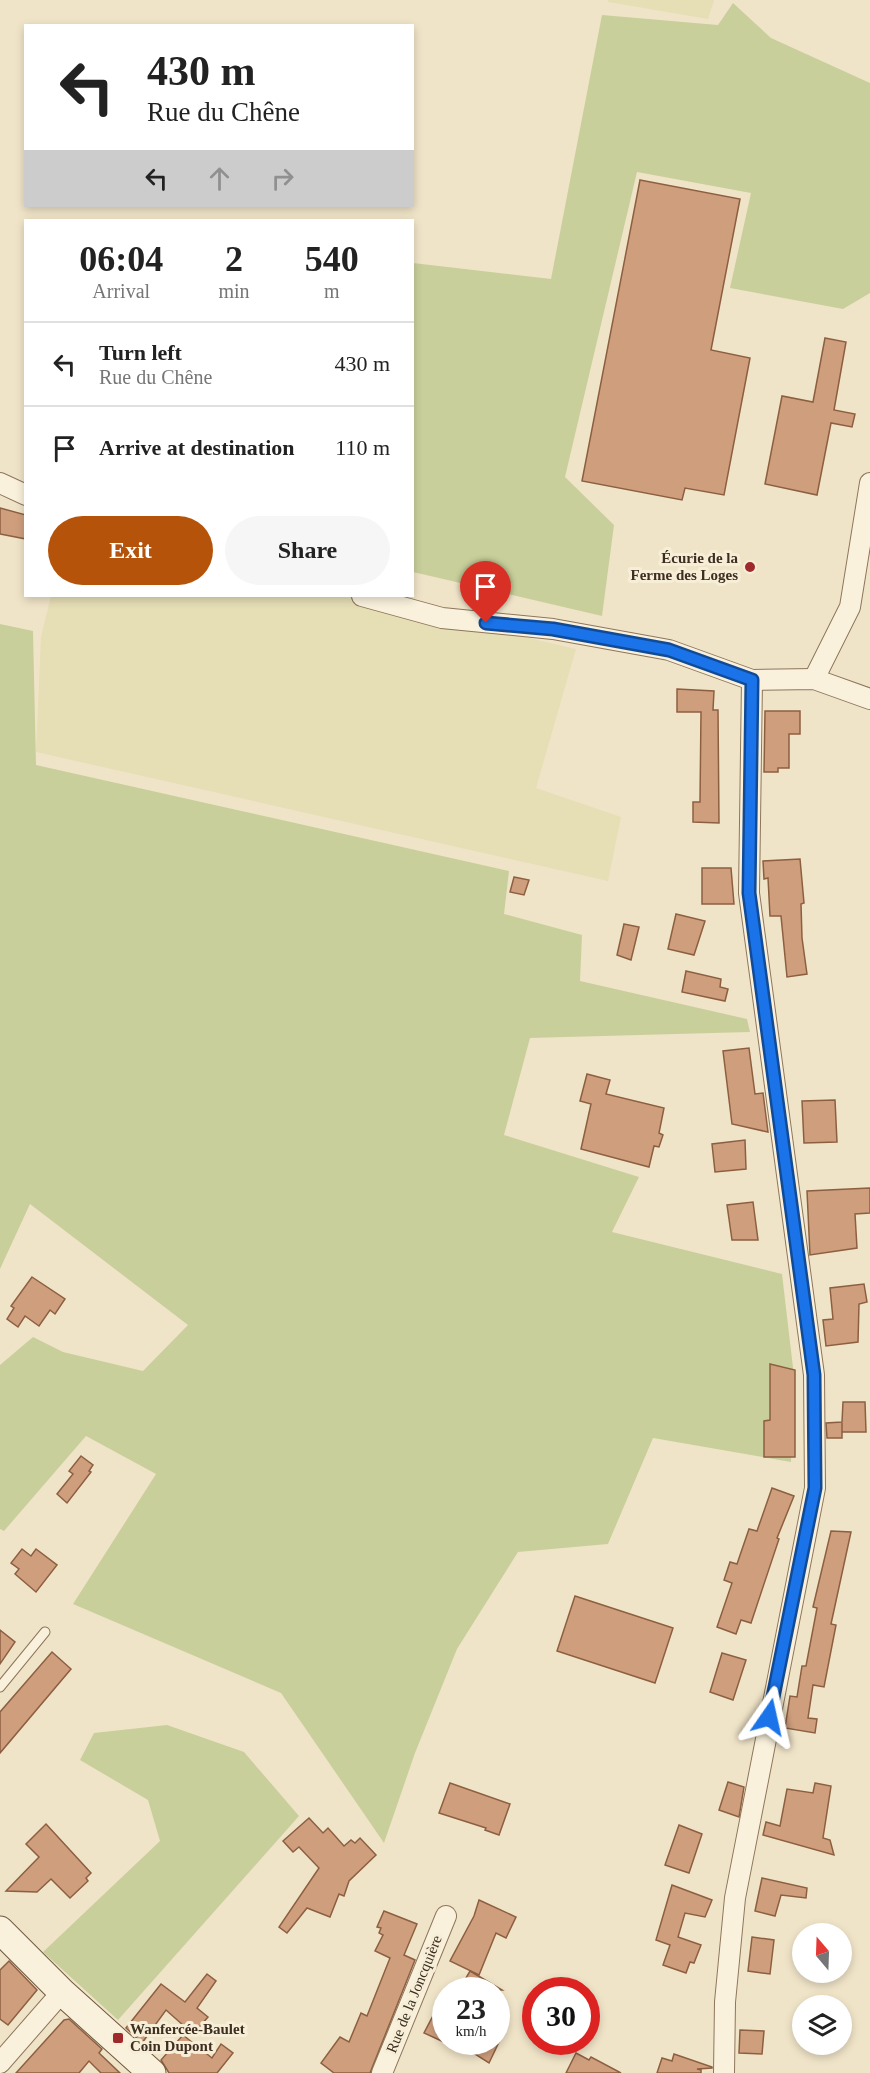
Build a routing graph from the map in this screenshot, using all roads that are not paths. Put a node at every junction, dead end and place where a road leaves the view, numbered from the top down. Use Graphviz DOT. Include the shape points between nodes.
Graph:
graph roads {
  1 [pos="0,483"];
  2 [pos="870,483"];
  3 [pos="24,494"];
  4 [pos="366,597"];
  5 [pos="752,680"];
  6 [pos="814,680"];
  7 [pos="870,699"];
  8 [pos="45,1632"];
  9 [pos="0,1687"];
  10 [pos="446,1916"];
  11 [pos="0,1930"];
  12 [pos="62,1992"];
  13 [pos="0,2063"];
  14 [pos="152,2073"];
  15 [pos="382,2073"];
  16 [pos="724,2073"];
  1 -- 3 [label="street"];
  2 -- 6 [label="street" via="850,607"];
  4 -- 5 [label="street" via="442,618 553,629 669,650"];
  5 -- 6 [label="street"];
  5 -- 16 [label="street" via="749,893 814,1375 815,1488 735,1898 725,2002"];
  6 -- 7 [label="street"];
  8 -- 9 [label="lane"];
  10 -- 15 [label="street, Rue de la Joncquière"];
  11 -- 12 [label="main road"];
  12 -- 13 [label="street"];
  12 -- 14 [label="main road"];
}
